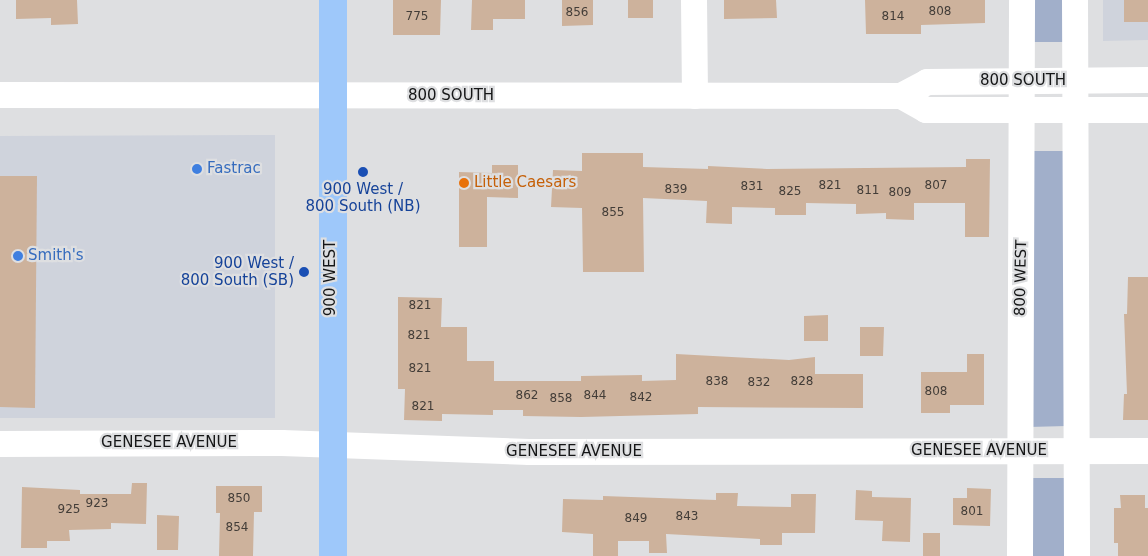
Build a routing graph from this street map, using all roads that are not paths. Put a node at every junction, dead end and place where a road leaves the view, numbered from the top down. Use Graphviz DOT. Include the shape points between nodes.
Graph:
graph roads {
  1 [pos="333,0"];
  2 [pos="694,0"];
  3 [pos="1022,0"];
  4 [pos="1075,0"];
  5 [pos="1148,80"];
  6 [pos="1022,81"];
  7 [pos="1075,81"];
  8 [pos="0,95"];
  9 [pos="332,96"];
  10 [pos="694,96"];
  11 [pos="901,96"];
  12 [pos="1022,110"];
  13 [pos="1075,110"];
  14 [pos="1148,110"];
  15 [pos="0,444"];
  16 [pos="332,447"];
  17 [pos="1020,451"];
  18 [pos="1077,451"];
  19 [pos="1148,451"];
  20 [pos="333,556"];
  21 [pos="1020,556"];
  22 [pos="1077,556"];
  1 -- 9 [label="main road, 900 WEST"];
  2 -- 10 [label="street"];
  3 -- 6 [label="street, 800 WEST"];
  4 -- 7 [label="street"];
  5 -- 7 [label="street, 800 SOUTH"];
  6 -- 7 [label="street, 800 SOUTH"];
  6 -- 11 [label="street, 800 SOUTH" via="927,82"];
  6 -- 12 [label="street, 800 WEST"];
  7 -- 13 [label="street"];
  8 -- 9 [label="street, 800 SOUTH"];
  9 -- 10 [label="street, 800 SOUTH"];
  9 -- 16 [label="main road, 900 WEST"];
  10 -- 11 [label="street, 800 SOUTH"];
  11 -- 12 [label="street, 800 SOUTH" via="926,110"];
  12 -- 13 [label="street, 800 SOUTH"];
  12 -- 17 [label="street, 800 WEST"];
  13 -- 14 [label="street, 800 SOUTH"];
  13 -- 18 [label="street"];
  15 -- 16 [label="street, GENESEE AVENUE" via="282,443"];
  16 -- 17 [label="street, GENESEE AVENUE" via="529,452"];
  16 -- 20 [label="main road, 900 WEST"];
  17 -- 18 [label="street, GENESEE AVENUE"];
  17 -- 21 [label="street, 800 WEST"];
  18 -- 19 [label="street, GENESEE AVENUE"];
  18 -- 22 [label="street"];
}
